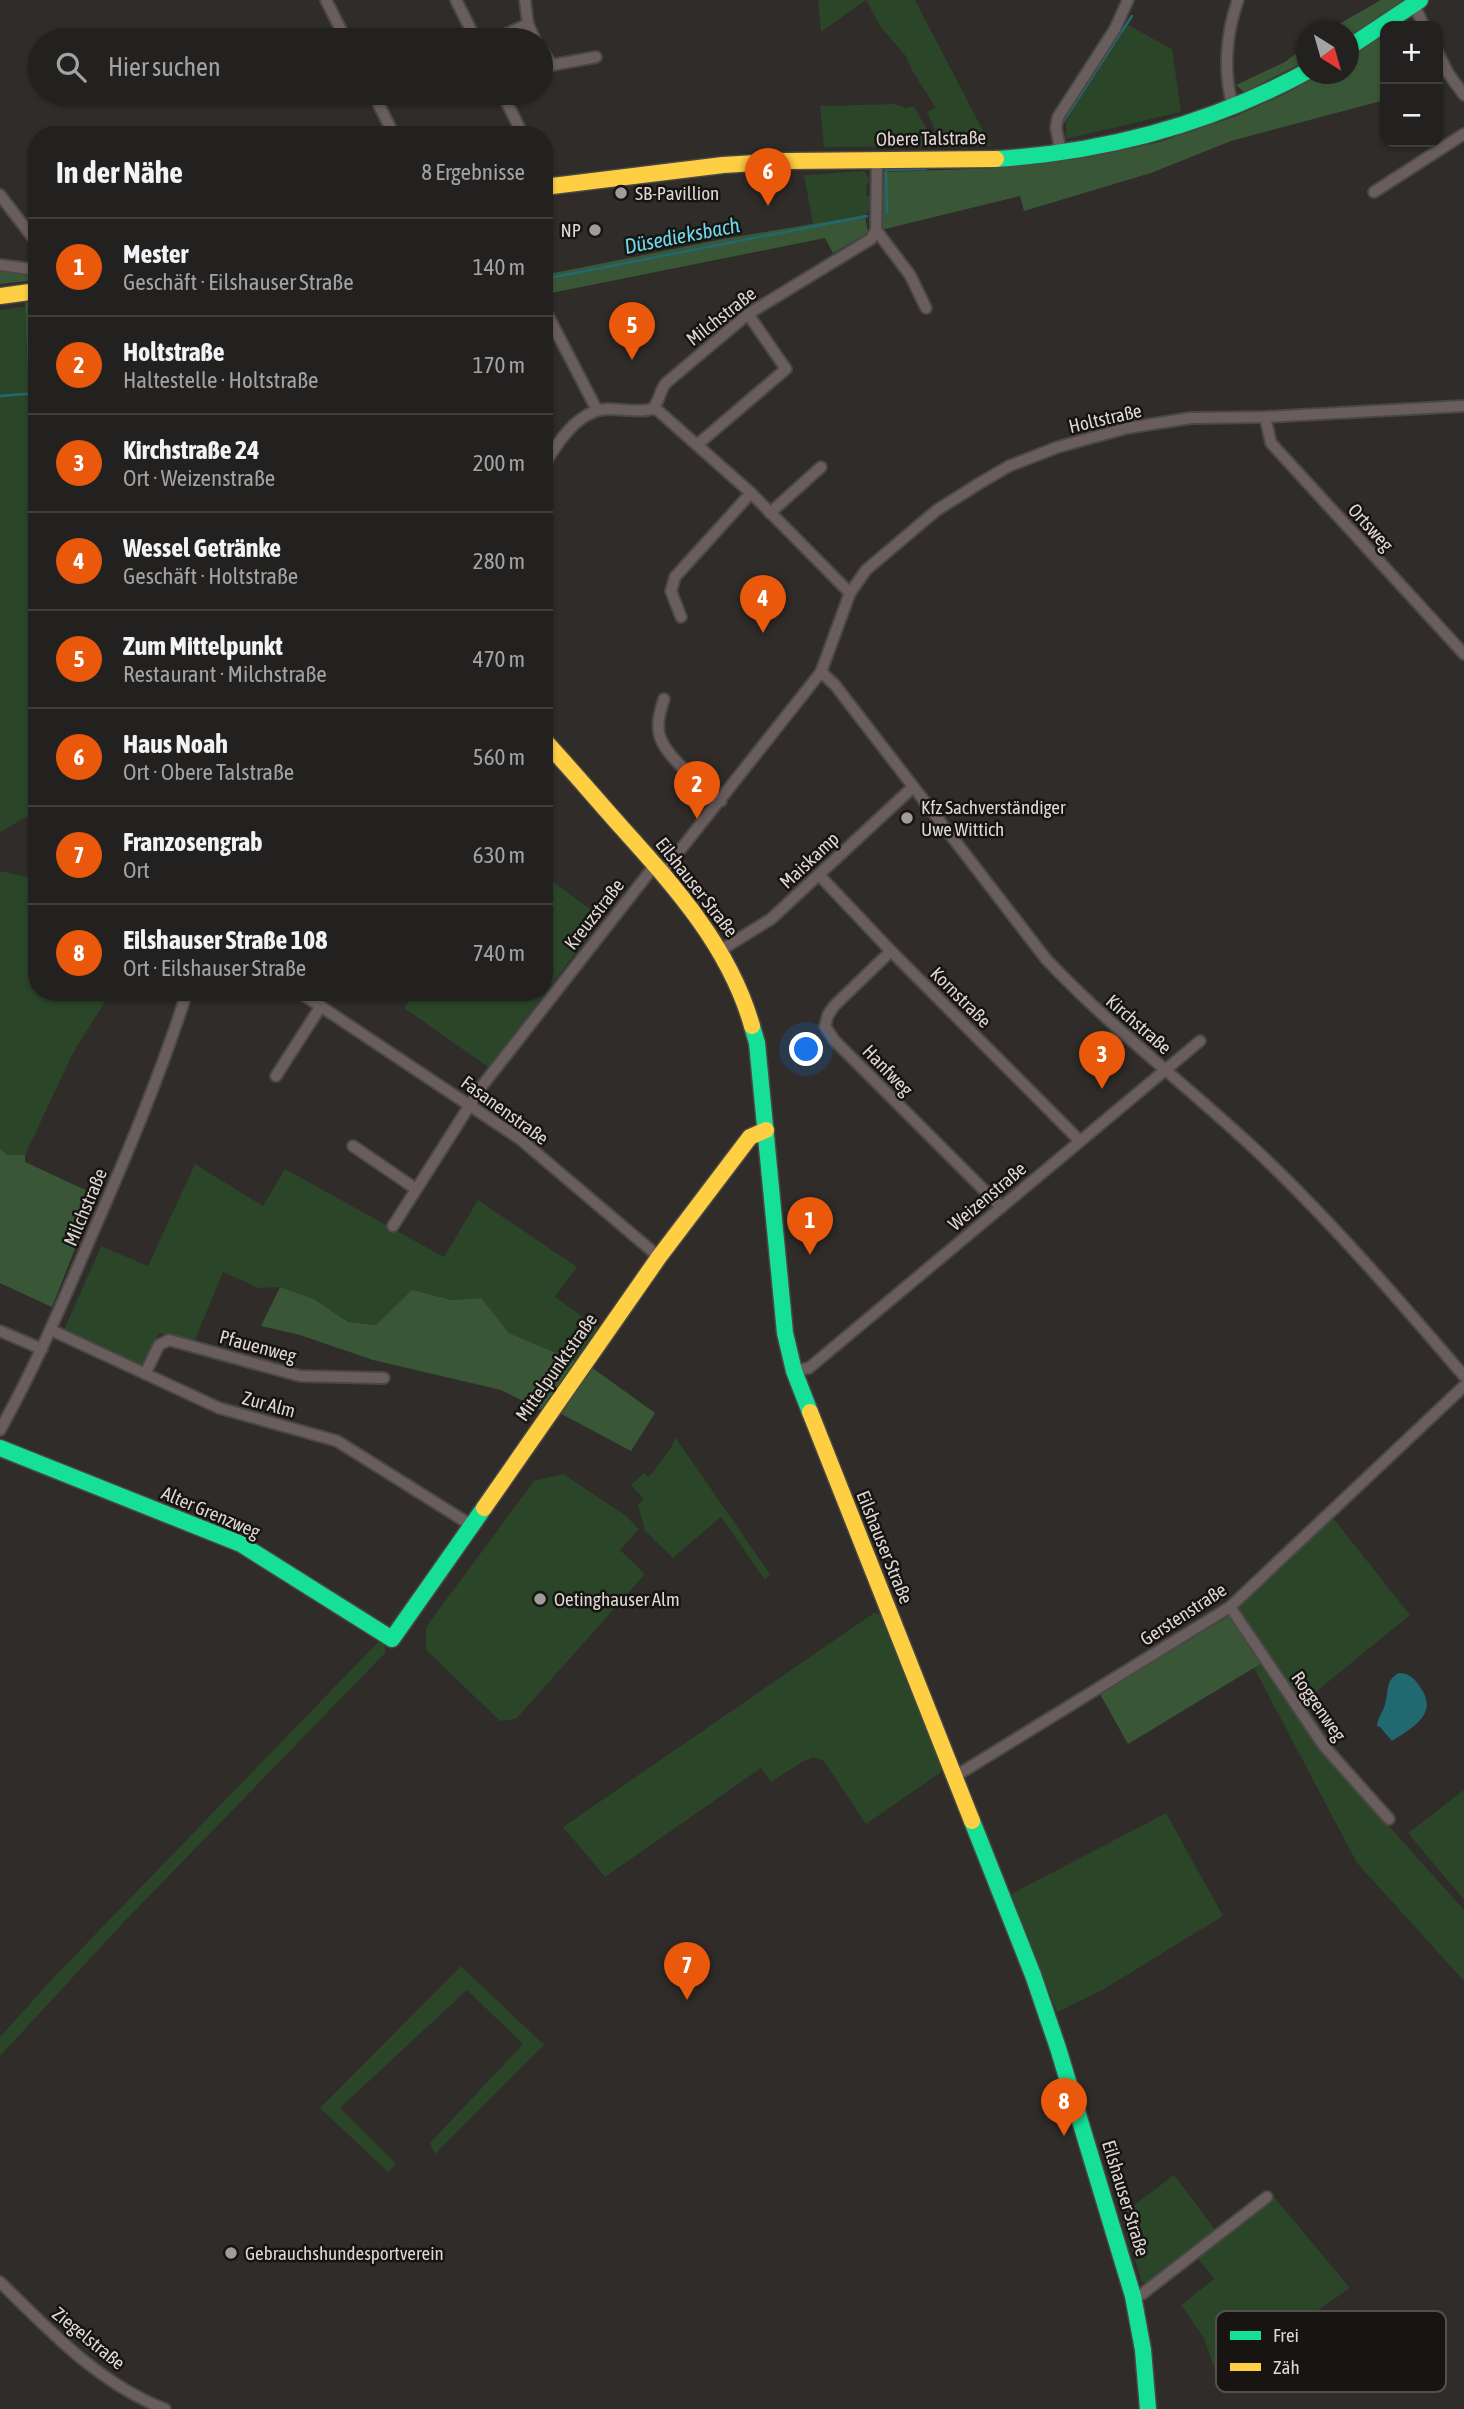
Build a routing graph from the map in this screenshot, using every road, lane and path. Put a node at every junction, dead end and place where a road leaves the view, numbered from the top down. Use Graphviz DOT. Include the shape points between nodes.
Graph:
graph roads {
  1 [pos="326,0"];
  2 [pos="456,0"];
  3 [pos="525,0"];
  4 [pos="1128,0"];
  5 [pos="1238,0"];
  6 [pos="1417,2"];
  7 [pos="1423,21"];
  8 [pos="528,23"];
  9 [pos="340,28"];
  10 [pos="470,28"];
  11 [pos="518,28"];
  12 [pos="530,28"];
  13 [pos="1359,41"];
  14 [pos="596,57"];
  15 [pos="1443,63"];
  16 [pos="553,65"];
  17 [pos="1296,77"];
  18 [pos="1464,95"];
  19 [pos="379,105"];
  20 [pos="508,105"];
  21 [pos="1233,107"];
  22 [pos="390,126"];
  23 [pos="518,126"];
  24 [pos="1464,134"];
  25 [pos="1061,152"];
  26 [pos="877,160"];
  27 [pos="553,186"];
  28 [pos="1374,192"];
  29 [pos="0,195"];
  30 [pos="876,230"];
  31 [pos="28,231"];
  32 [pos="0,265"];
  33 [pos="28,269"];
  34 [pos="28,292"];
  35 [pos="0,296"];
  36 [pos="926,309"];
  37 [pos="748,314"];
  38 [pos="553,325"];
  39 [pos="1464,406"];
  40 [pos="654,407"];
  41 [pos="597,410"];
  42 [pos="1265,417"];
  43 [pos="698,444"];
  44 [pos="553,453"];
  45 [pos="821,467"];
  46 [pos="751,493"];
  47 [pos="770,513"];
  48 [pos="850,593"];
  49 [pos="681,617"];
  50 [pos="1464,654"];
  51 [pos="821,672"];
  52 [pos="664,699"];
  53 [pos="553,750"];
  54 [pos="913,787"];
  55 [pos="721,801"];
  56 [pos="658,869"];
  57 [pos="819,875"];
  58 [pos="721,950"];
  59 [pos="891,951"];
  60 [pos="553,994"];
  61 [pos="184,1001"];
  62 [pos="313,1001"];
  63 [pos="548,1001"];
  64 [pos="321,1006"];
  65 [pos="1200,1041"];
  66 [pos="1165,1070"];
  67 [pos="276,1076"];
  68 [pos="470,1105"];
  69 [pos="766,1130"];
  70 [pos="1080,1141"];
  71 [pos="353,1146"];
  72 [pos="416,1189"];
  73 [pos="1001,1207"];
  74 [pos="393,1226"];
  75 [pos="659,1257"];
  76 [pos="51,1330"];
  77 [pos="0,1331"];
  78 [pos="42,1349"];
  79 [pos="794,1371"];
  80 [pos="145,1374"];
  81 [pos="1464,1376"];
  82 [pos="384,1378"];
  83 [pos="1464,1386"];
  84 [pos="0,1430"];
  85 [pos="0,1448"];
  86 [pos="471,1525"];
  87 [pos="1230,1607"];
  88 [pos="392,1639"];
  89 [pos="954,1777"];
  90 [pos="1389,1819"];
  91 [pos="1267,2197"];
  92 [pos="0,2282"];
  93 [pos="1133,2295"];
  94 [pos="164,2409"];
  95 [pos="1148,2409"];
  1 -- 9 [label="street"];
  2 -- 10 [label="street"];
  3 -- 8 [label="street"];
  4 -- 25 [label="street" via="1115,29 1058,117"];
  5 -- 21 [label="street" via="1230,22 1228,50"];
  6 -- 7 [label="street"];
  6 -- 13 [label="street"];
  8 -- 11 [label="street"];
  8 -- 12 [label="street"];
  14 -- 16 [label="street"];
  15 -- 18 [label="street"];
  17 -- 21 [label="street, Obere Talstraße"];
  19 -- 22 [label="street"];
  20 -- 23 [label="street"];
  21 -- 25 [label="street, Obere Talstraße" via="1164,131"];
  24 -- 28 [label="street"];
  25 -- 26 [label="street, Obere Talstraße"];
  26 -- 27 [label="street, Obere Talstraße" via="747,163"];
  26 -- 30 [label="street"];
  29 -- 31 [label="street"];
  30 -- 36 [label="street" via="910,275"];
  30 -- 37 [label="street, Milchstraße" via="862,246"];
  32 -- 33 [label="street"];
  34 -- 35 [label="street"];
  37 -- 40 [label="street, Milchstraße" via="666,383"];
  37 -- 43 [label="street" via="786,369"];
  38 -- 41 [label="street"];
  39 -- 42 [label="street, Holtstraße"];
  40 -- 41 [label="street"];
  40 -- 43 [label="street"];
  41 -- 44 [label="street" via="572,427"];
  42 -- 48 [label="street, Holtstraße" via="1191,418 1127,428 1009,466 905,535 866,570"];
  42 -- 50 [label="street, Ortsweg" via="1271,443"];
  43 -- 46 [label="street"];
  45 -- 47 [label="street"];
  46 -- 47 [label="street"];
  46 -- 49 [label="street" via="675,576 671,591"];
  47 -- 48 [label="street"];
  48 -- 51 [label="street, Holtstraße"];
  51 -- 54 [label="street, Kirchstraße"];
  51 -- 55 [label="street, Holtstraße"];
  52 -- 55 [label="street" via="658,724 662,742"];
  53 -- 56 [label="street, Eilshauser Straße"];
  54 -- 57 [label="street, Maiskamp"];
  54 -- 66 [label="street, Kirchstraße" via="1045,959"];
  55 -- 56 [label="street, Holtstraße"];
  56 -- 58 [label="street, Eilshauser Straße"];
  56 -- 60 [label="street, Kreuzstraße"];
  57 -- 58 [label="street, Maiskamp" via="771,919"];
  57 -- 59 [label="street, Kornstraße"];
  58 -- 69 [label="street, Eilshauser Straße" via="751,1016"];
  59 -- 70 [label="street, Kornstraße"];
  59 -- 73 [label="street, Hanfweg" via="834,1006 825,1026"];
  61 -- 76 [label="street, Milchstraße" via="140,1123"];
  62 -- 64 [label="street, Fasanenstraße"];
  63 -- 68 [label="street, Kreuzstraße"];
  64 -- 67 [label="street"];
  64 -- 68 [label="street, Fasanenstraße"];
  65 -- 66 [label="street, Weizenstraße"];
  66 -- 70 [label="street, Weizenstraße"];
  66 -- 81 [label="street, Kirchstraße" via="1314,1206"];
  68 -- 72 [label="street, Kreuzstraße"];
  68 -- 75 [label="street, Fasanenstraße" via="520,1139"];
  69 -- 75 [label="street, Mittelpunktstraße" via="750,1137"];
  69 -- 79 [label="street, Eilshauser Straße" via="785,1333"];
  70 -- 73 [label="street, Weizenstraße"];
  71 -- 72 [label="street"];
  72 -- 74 [label="street, Kreuzstraße"];
  73 -- 79 [label="street, Weizenstraße" via="809,1368"];
  75 -- 86 [label="street, Mittelpunktstraße"];
  76 -- 78 [label="street, Milchstraße"];
  76 -- 80 [label="street, Zur Alm"];
  77 -- 78 [label="street"];
  78 -- 84 [label="street, Milchstraße"];
  79 -- 89 [label="street, Eilshauser Straße"];
  80 -- 82 [label="street, Pfauenweg" via="159,1345 169,1340 300,1376"];
  80 -- 86 [label="street, Zur Alm" via="219,1408 337,1441"];
  83 -- 87 [label="street, Gerstenstraße"];
  85 -- 88 [label="street, Alter Grenzweg" via="241,1544"];
  86 -- 88 [label="street, Mittelpunktstraße"];
  87 -- 89 [label="street, Gerstenstraße"];
  87 -- 90 [label="street, Roggenweg" via="1324,1745"];
  89 -- 93 [label="street, Eilshauser Straße" via="1033,1975"];
  91 -- 93 [label="street" via="1142,2294"];
  92 -- 94 [label="street, Ziegelstraße" via="90,2366"];
  93 -- 95 [label="street, Eilshauser Straße"];
}
